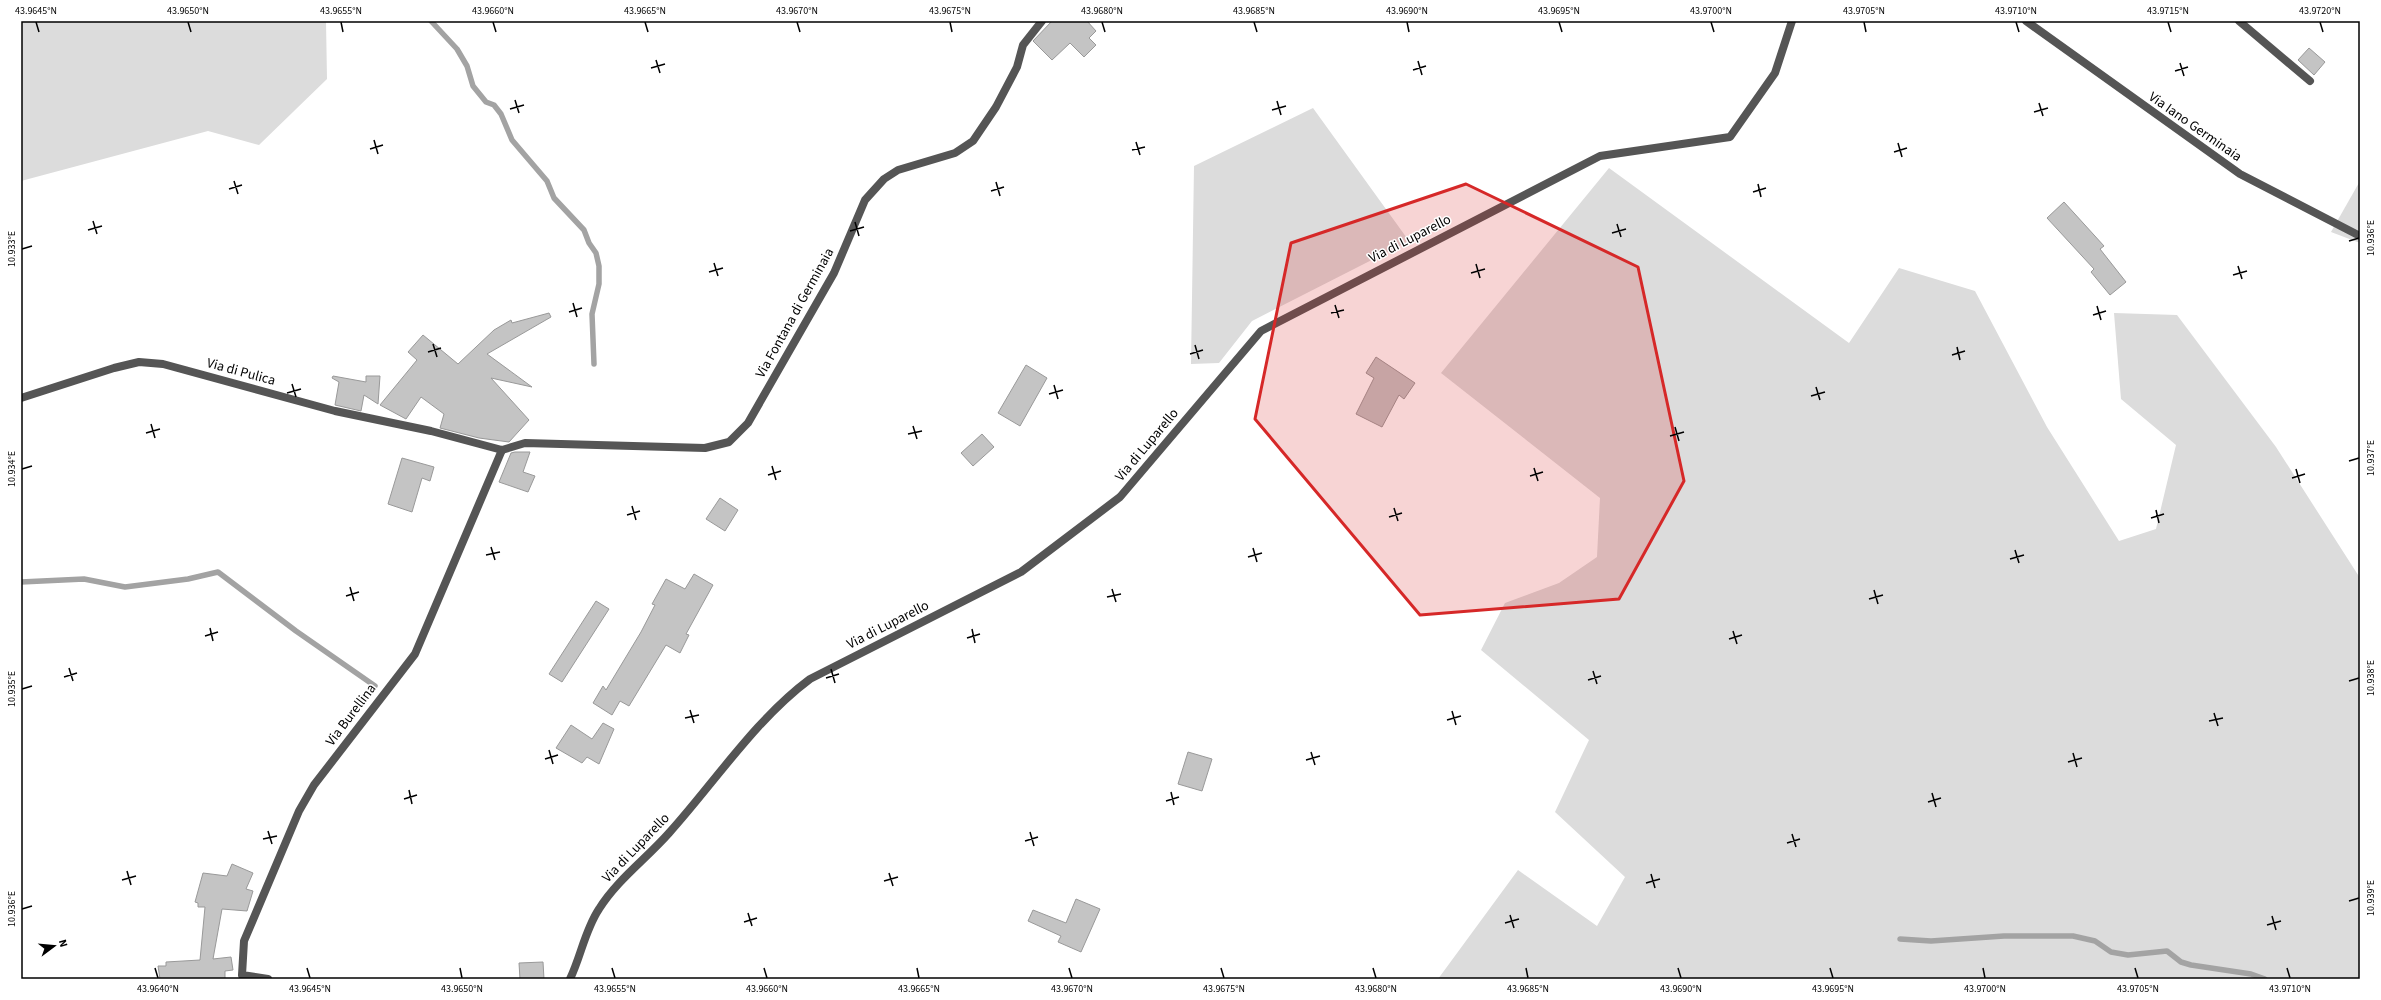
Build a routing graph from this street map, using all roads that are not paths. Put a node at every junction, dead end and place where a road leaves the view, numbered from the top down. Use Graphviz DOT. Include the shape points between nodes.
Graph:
graph roads {
  1 [pos="1042,21"];
  2 [pos="1792,21"];
  3 [pos="2026,21"];
  4 [pos="2239,21"];
  5 [pos="2310,81"];
  6 [pos="2360,236"];
  7 [pos="21,398"];
  8 [pos="502,450"];
  9 [pos="268,979"];
  10 [pos="570,979"];
  1 -- 8 [label="street, Via Fontana di Germinaia" via="1023,45 1017,67 996,107 973,141 955,153 898,170 884,179 865,200 834,273 798,340 748,423 729,442 705,448 525,443"];
  2 -- 10 [label="street, Via di Luparello" via="1775,73 1730,137 1600,156 1261,331 1120,497 1021,572 810,679 792,692 668,835 613,889 592,922"];
  3 -- 6 [label="street, Via Iano Germinaia" via="2240,174"];
  4 -- 5 [label="street"];
  7 -- 8 [label="street, Via di Pulica" via="139,362 164,364 335,411 431,431"];
  8 -- 9 [label="street, Via Burellina" via="414,654 314,785 299,811 244,942 242,975"];
}
